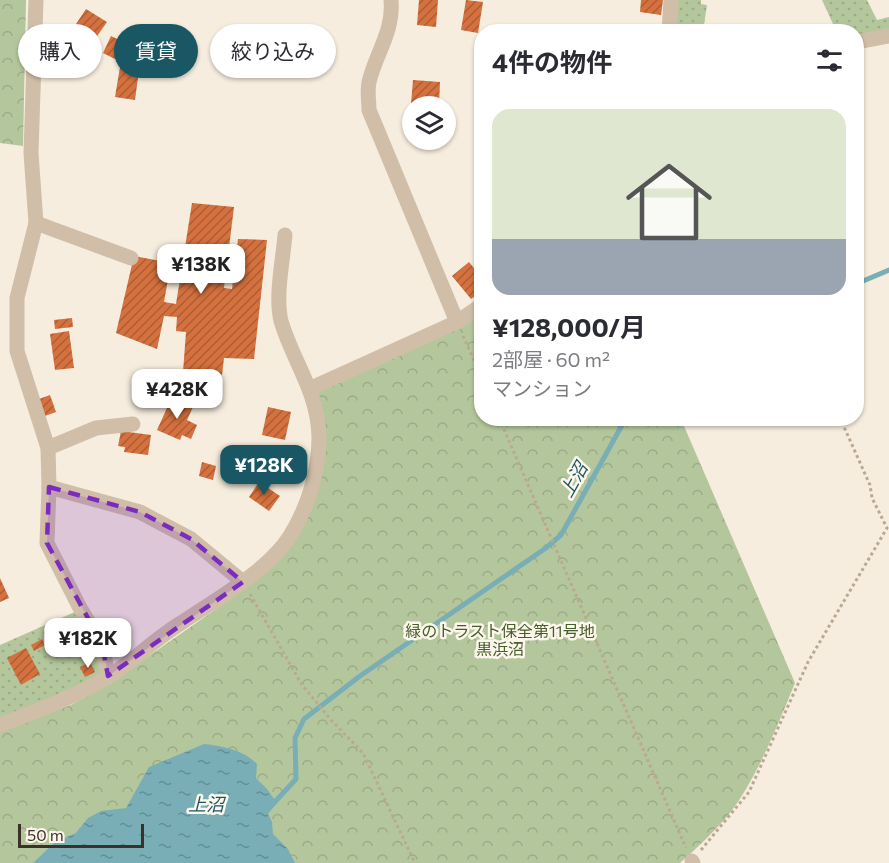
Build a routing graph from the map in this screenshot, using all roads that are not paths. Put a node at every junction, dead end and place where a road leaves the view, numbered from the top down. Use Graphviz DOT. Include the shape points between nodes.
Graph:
graph roads {
  1 [pos="36,0"];
  2 [pos="391,0"];
  3 [pos="671,0"];
  4 [pos="670,24"];
  5 [pos="889,36"];
  6 [pos="864,41"];
  7 [pos="36,223"];
  8 [pos="285,235"];
  9 [pos="131,258"];
  10 [pos="474,310"];
  11 [pos="457,322"];
  12 [pos="309,389"];
  13 [pos="133,424"];
  14 [pos="48,448"];
  15 [pos="49,487"];
  16 [pos="243,582"];
  17 [pos="108,676"];
  18 [pos="0,725"];
  1 -- 7 [label="street" via="31,153"];
  2 -- 11 [label="street" via="389,31 368,84 369,111"];
  3 -- 4 [label="street"];
  5 -- 6 [label="street"];
  7 -- 9 [label="street"];
  7 -- 14 [label="street" via="17,298 17,351"];
  8 -- 12 [label="street" via="281,321"];
  10 -- 11 [label="street"];
  11 -- 12 [label="street"];
  12 -- 16 [label="street" via="317,410 319,439 309,496 289,537"];
  13 -- 14 [label="street" via="96,428"];
  14 -- 15 [label="street"];
  15 -- 16 [label="street" via="140,512 191,539"];
  15 -- 17 [label="street" via="46,543 102,645"];
  16 -- 17 [label="street"];
  17 -- 18 [label="street" via="46,708"];
}
